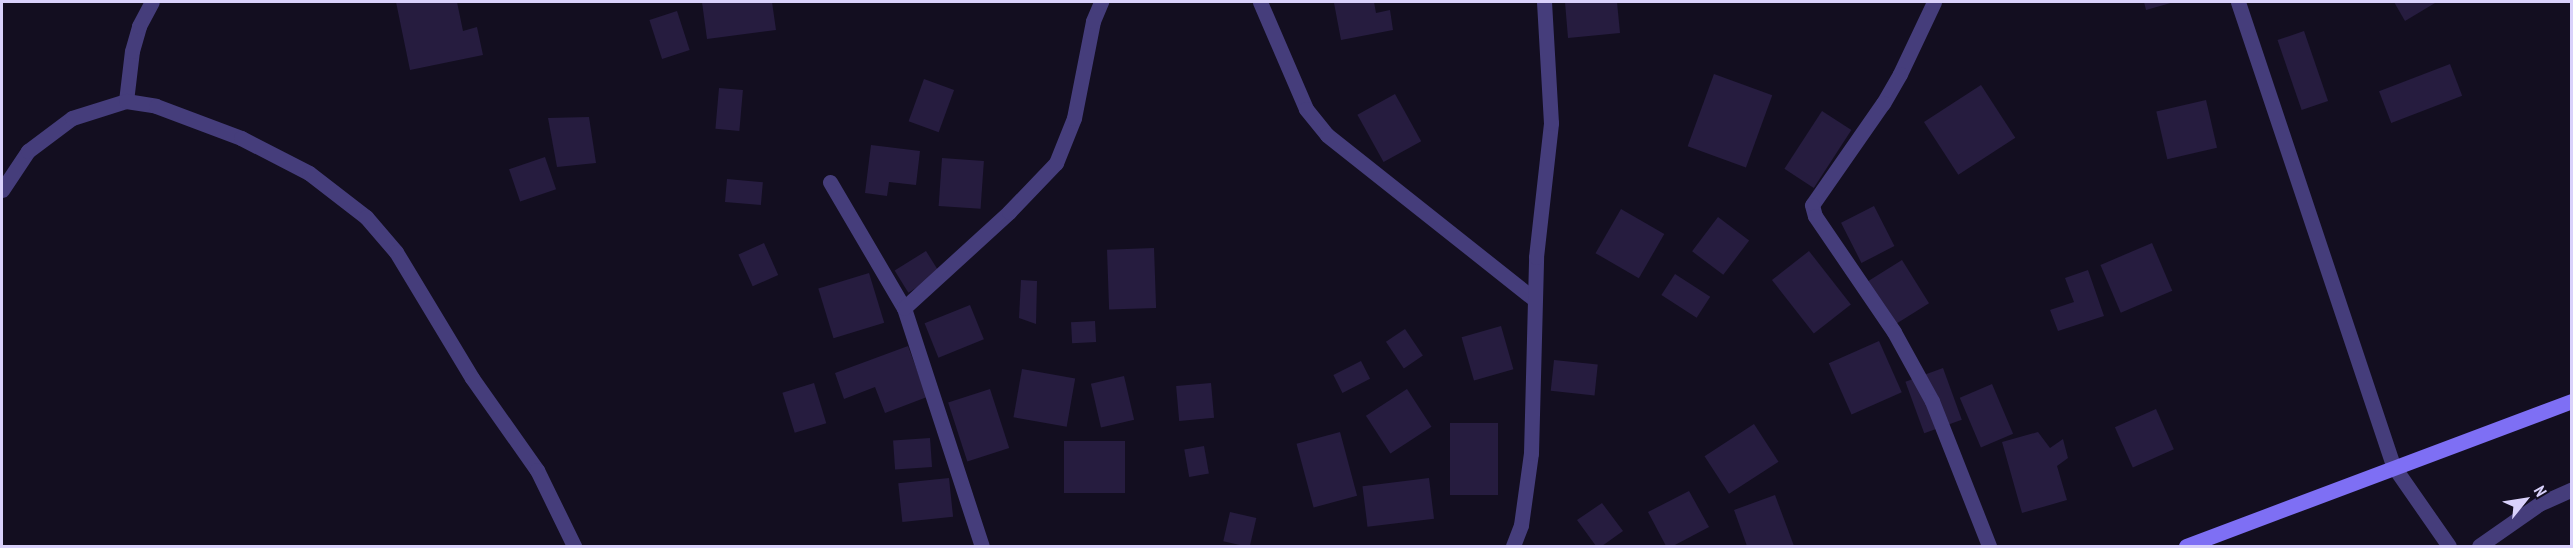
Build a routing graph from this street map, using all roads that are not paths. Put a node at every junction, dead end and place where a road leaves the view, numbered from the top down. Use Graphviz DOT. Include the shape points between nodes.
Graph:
graph roads {
  1 [pos="152,2"];
  2 [pos="1101,2"];
  3 [pos="1260,2"];
  4 [pos="1544,2"];
  5 [pos="1934,2"];
  6 [pos="2238,2"];
  7 [pos="126,101"];
  8 [pos="830,182"];
  9 [pos="2,190"];
  10 [pos="1535,300"];
  11 [pos="904,308"];
  12 [pos="2571,401"];
  13 [pos="2394,467"];
  14 [pos="2571,489"];
  15 [pos="574,546"];
  16 [pos="982,546"];
  17 [pos="1513,546"];
  18 [pos="1989,546"];
  19 [pos="2186,546"];
  20 [pos="2449,546"];
  21 [pos="2479,546"];
  1 -- 7 [label="street" via="132,51"];
  2 -- 11 [label="street" via="1093,21 1074,118 1056,164"];
  3 -- 10 [label="street" via="1306,109 1327,135"];
  4 -- 10 [label="street" via="1551,123"];
  5 -- 18 [label="street" via="1888,93 1812,205 1815,216 1894,332 1932,402"];
  6 -- 13 [label="street"];
  7 -- 9 [label="street" via="72,118 28,151"];
  7 -- 15 [label="street" via="156,106 241,138 309,173 366,217 396,252 472,378 537,470"];
  8 -- 11 [label="street"];
  10 -- 17 [label="street" via="1531,453 1521,525"];
  11 -- 16 [label="street"];
  12 -- 13 [label="main road"];
  13 -- 19 [label="main road"];
  13 -- 20 [label="street"];
  14 -- 21 [label="street" via="2539,504"];
}
